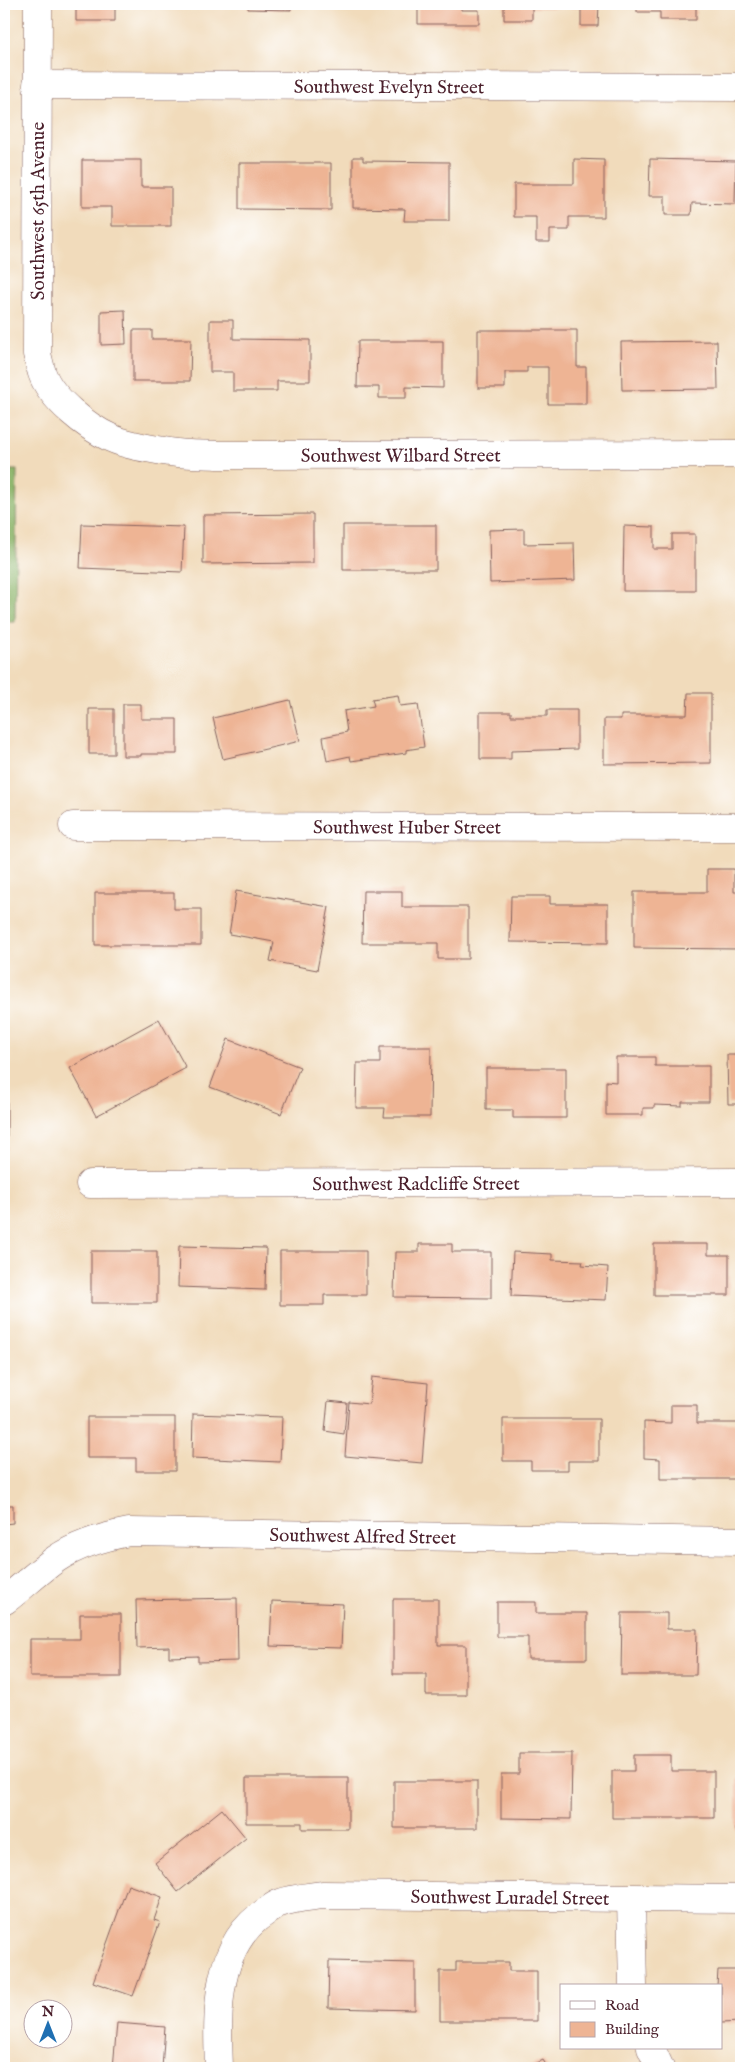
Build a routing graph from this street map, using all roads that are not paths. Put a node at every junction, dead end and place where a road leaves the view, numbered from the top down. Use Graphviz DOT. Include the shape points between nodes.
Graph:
graph roads {
  1 [pos="38,4"];
  2 [pos="37,84"];
  3 [pos="741,87"];
  4 [pos="69,409"];
  5 [pos="741,454"];
  6 [pos="73,826"];
  7 [pos="741,827"];
  8 [pos="741,1182"];
  9 [pos="90,1184"];
  10 [pos="741,1540"];
  11 [pos="4,1601"];
  12 [pos="631,1899"];
  13 [pos="741,1900"];
  14 [pos="633,1984"];
  15 [pos="652,2050"];
  16 [pos="219,2068"];
  17 [pos="660,2068"];
  1 -- 2 [label="street, Southwest 65th Avenue"];
  2 -- 3 [label="street, Southwest Evelyn Street"];
  2 -- 4 [label="street, Southwest 65th Avenue" via="37,354 42,374"];
  4 -- 5 [label="street, Southwest Wilbard Street" via="111,438 172,452 220,455"];
  6 -- 7 [label="street, Southwest Huber Street"];
  8 -- 9 [label="street, Southwest Radcliffe Street"];
  10 -- 11 [label="street, Southwest Alfred Street" via="129,1532 77,1547"];
  12 -- 13 [label="street, Southwest Luradel Street"];
  12 -- 14 [label="street"];
  12 -- 16 [label="street, Southwest Luradel Street" via="322,1895 280,1903 256,1917 237,1938 223,1974 218,2027"];
  15 -- 17 [label="street"];
}
